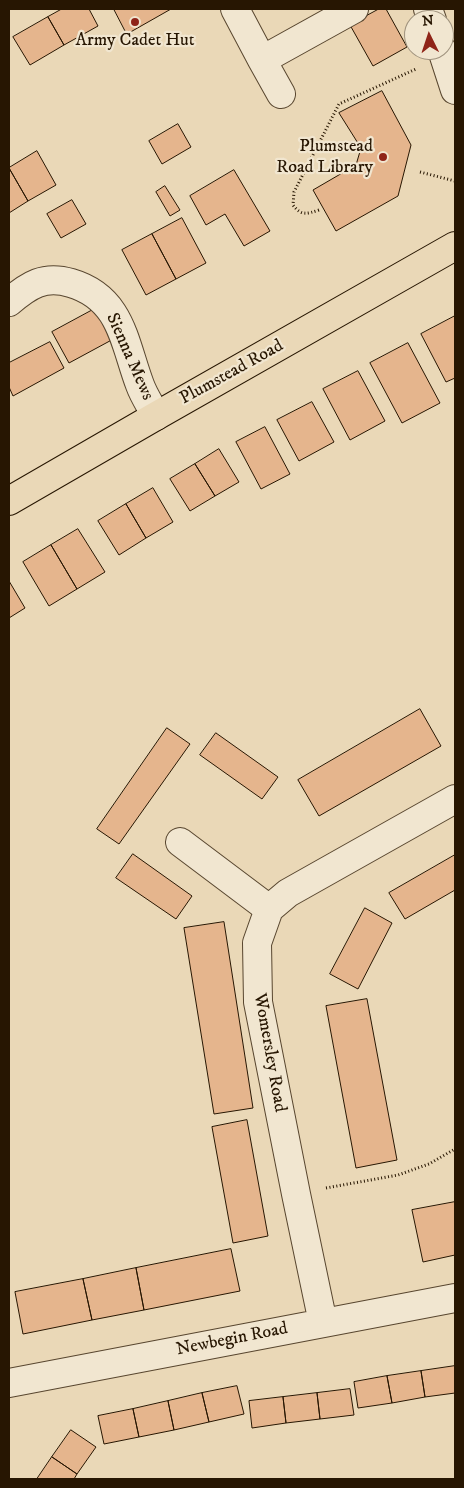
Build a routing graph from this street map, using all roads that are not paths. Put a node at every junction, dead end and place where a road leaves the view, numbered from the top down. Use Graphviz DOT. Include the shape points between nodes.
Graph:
graph roads {
  1 [pos="235,9"];
  2 [pos="354,9"];
  3 [pos="262,60"];
  4 [pos="445,60"];
  5 [pos="455,87"];
  6 [pos="281,94"];
  7 [pos="455,246"];
  8 [pos="12,292"];
  9 [pos="156,416"];
  10 [pos="9,501"];
  11 [pos="455,799"];
  12 [pos="180,842"];
  13 [pos="269,909"];
  14 [pos="455,1298"];
  15 [pos="323,1322"];
  16 [pos="9,1383"];
  1 -- 3 [label="street"];
  2 -- 3 [label="street"];
  3 -- 6 [label="street"];
  4 -- 5 [label="street"];
  7 -- 9 [label="main road, Plumstead Road"];
  8 -- 9 [label="street, Sienna Mews" via="40,281 63,280 98,295 124,335 140,387"];
  9 -- 10 [label="main road, Plumstead Road"];
  11 -- 13 [label="street" via="288,893"];
  12 -- 13 [label="street"];
  13 -- 15 [label="street, Womersley Road" via="257,943 258,1002"];
  14 -- 15 [label="street, Newbegin Road"];
  15 -- 16 [label="street, Newbegin Road"];
}
